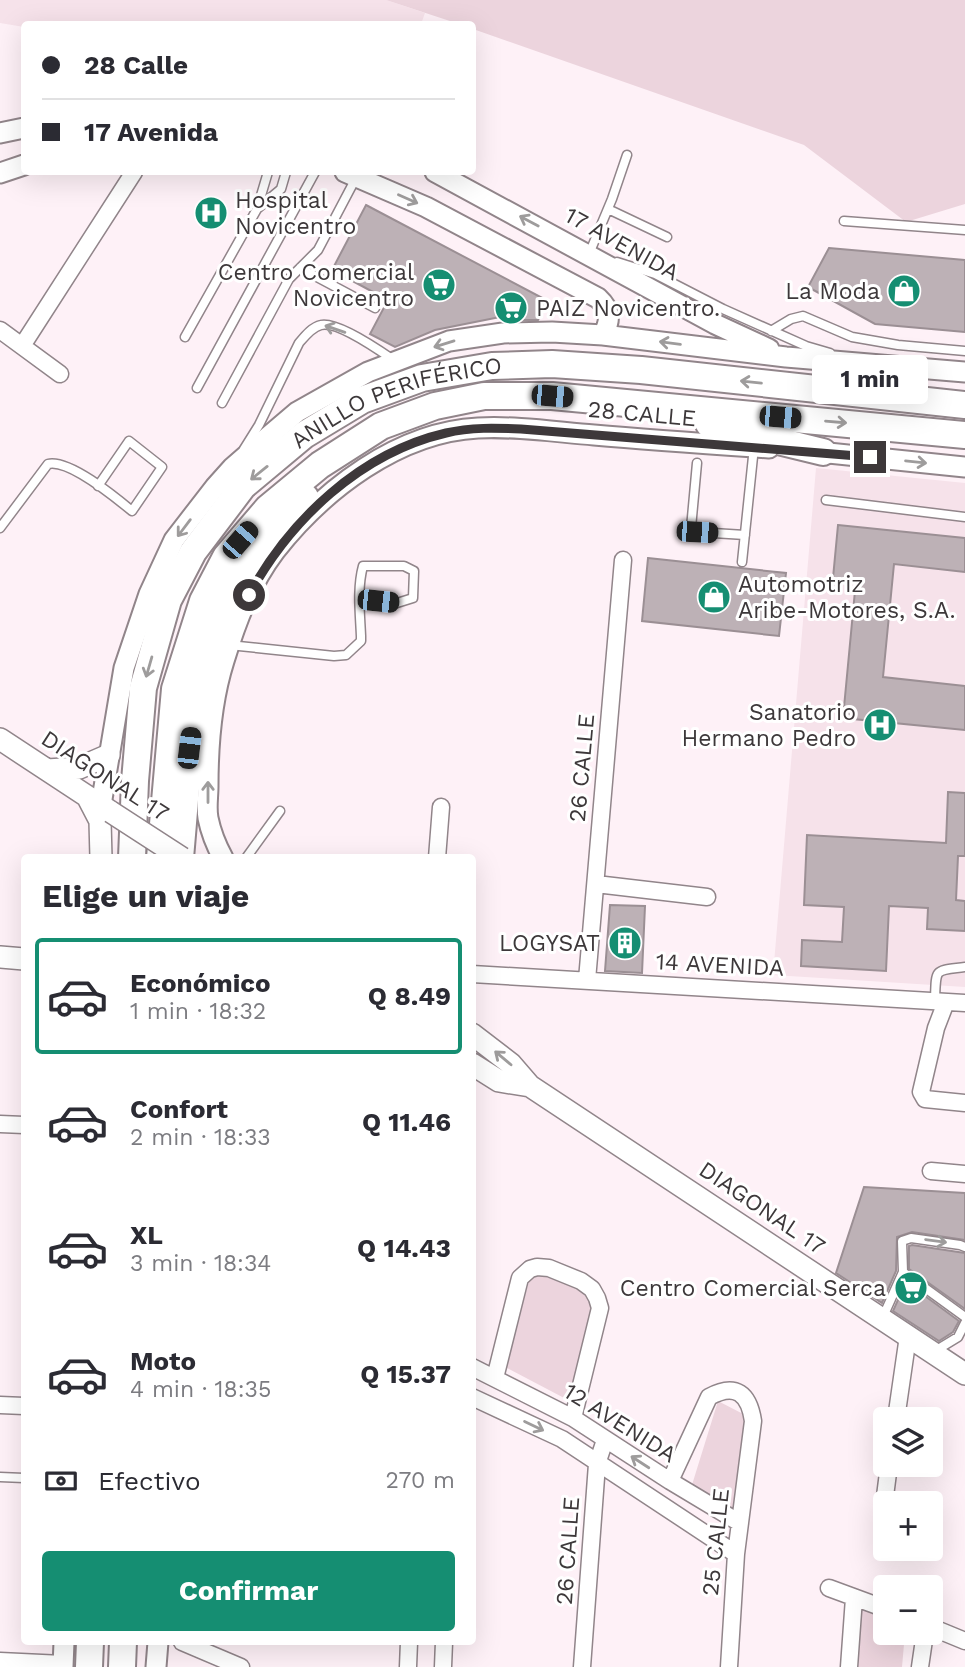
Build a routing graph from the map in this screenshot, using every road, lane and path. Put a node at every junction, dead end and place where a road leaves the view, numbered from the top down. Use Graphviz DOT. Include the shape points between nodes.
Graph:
graph roads {
  1 [pos="21,129"];
  2 [pos="0,133"];
  3 [pos="627,155"];
  4 [pos="21,166"];
  5 [pos="0,173"];
  6 [pos="132,175"];
  7 [pos="267,175"];
  8 [pos="285,175"];
  9 [pos="313,175"];
  10 [pos="351,175"];
  11 [pos="353,175"];
  12 [pos="441,175"];
  13 [pos="257,209"];
  14 [pos="608,209"];
  15 [pos="845,221"];
  16 [pos="965,230"];
  17 [pos="667,237"];
  18 [pos="589,254"];
  19 [pos="300,268"];
  20 [pos="577,285"];
  21 [pos="375,308"];
  22 [pos="0,330"];
  23 [pos="771,331"];
  24 [pos="603,335"];
  25 [pos="185,337"];
  26 [pos="22,346"];
  27 [pos="965,351"];
  28 [pos="786,357"];
  29 [pos="395,361"];
  30 [pos="866,364"];
  31 [pos="965,372"];
  32 [pos="60,374"];
  33 [pos="197,388"];
  34 [pos="965,394"];
  35 [pos="911,400"];
  36 [pos="622,402"];
  37 [pos="222,403"];
  38 [pos="965,405"];
  39 [pos="381,426"];
  40 [pos="965,435"];
  41 [pos="754,447"];
  42 [pos="823,452"];
  43 [pos="697,463"];
  44 [pos="965,467"];
  45 [pos="232,468"];
  46 [pos="98,486"];
  47 [pos="826,500"];
  48 [pos="965,517"];
  49 [pos="0,528"];
  50 [pos="745,535"];
  51 [pos="623,560"];
  52 [pos="742,562"];
  53 [pos="360,599"];
  54 [pos="229,646"];
  55 [pos="0,739"];
  56 [pos="108,755"];
  57 [pos="47,770"];
  58 [pos="100,804"];
  59 [pos="441,807"];
  60 [pos="280,811"];
  61 [pos="101,854"];
  62 [pos="132,854"];
  63 [pos="160,854"];
  64 [pos="175,854"];
  65 [pos="181,854"];
  66 [pos="221,854"];
  67 [pos="249,854"];
  68 [pos="437,854"];
  69 [pos="596,884"];
  70 [pos="708,897"];
  71 [pos="0,957"];
  72 [pos="21,959"];
  73 [pos="965,967"];
  74 [pos="476,974"];
  75 [pos="587,980"];
  76 [pos="940,1001"];
  77 [pos="965,1003"];
  78 [pos="476,1037"];
  79 [pos="476,1067"];
  80 [pos="530,1086"];
  81 [pos="965,1102"];
  82 [pos="0,1124"];
  83 [pos="21,1125"];
  84 [pos="931,1171"];
  85 [pos="965,1174"];
  86 [pos="965,1247"];
  87 [pos="902,1272"];
  88 [pos="965,1317"];
  89 [pos="882,1319"];
  90 [pos="965,1323"];
  91 [pos="908,1336"];
  92 [pos="933,1352"];
  93 [pos="476,1369"];
  94 [pos="965,1374"];
  95 [pos="495,1378"];
  96 [pos="476,1399"];
  97 [pos="0,1405"];
  98 [pos="21,1406"];
  99 [pos="898,1407"];
  100 [pos="573,1418"];
  101 [pos="605,1440"];
  102 [pos="597,1464"];
  103 [pos="0,1477"];
  104 [pos="21,1478"];
  105 [pos="670,1481"];
  106 [pos="740,1523"];
  107 [pos="736,1553"];
  108 [pos="829,1588"];
  109 [pos="854,1598"];
  110 [pos="873,1605"];
  111 [pos="943,1632"];
  112 [pos="965,1641"];
  113 [pos="64,1645"];
  114 [pos="90,1645"];
  115 [pos="123,1645"];
  116 [pos="158,1645"];
  117 [pos="189,1645"];
  118 [pos="409,1645"];
  119 [pos="444,1645"];
  120 [pos="923,1645"];
  121 [pos="0,1661"];
  122 [pos="63,1665"];
  123 [pos="89,1667"];
  124 [pos="122,1667"];
  125 [pos="156,1667"];
  126 [pos="241,1667"];
  127 [pos="408,1667"];
  128 [pos="443,1667"];
  129 [pos="582,1667"];
  130 [pos="729,1667"];
  131 [pos="849,1667"];
  132 [pos="920,1667"];
  1 -- 2 [label="street"];
  3 -- 14 [label="lane"];
  4 -- 5 [label="street"];
  6 -- 26 [label="street"];
  7 -- 13 [label="lane"];
  8 -- 13 [label="lane" via="281,188"];
  9 -- 33 [label="lane"];
  10 -- 19 [label="lane" via="318,250"];
  11 -- 20 [label="street, one-way"];
  18 -- 12 [label="street, 17 AVENIDA, one-way"];
  13 -- 25 [label="lane"];
  14 -- 17 [label="lane"];
  14 -- 18 [label="lane"];
  15 -- 16 [label="lane"];
  18 -- 20 [label="street"];
  18 -- 23 [label="lane" via="655,274"];
  18 -- 28 [label="street, 17 AVENIDA" via="715,324"];
  19 -- 21 [label="lane"];
  19 -- 37 [label="lane" via="289,279"];
  20 -- 24 [label="street" via="609,311"];
  22 -- 26 [label="street"];
  23 -- 27 [label="lane" via="803,316 852,337"];
  23 -- 30 [label="lane"];
  28 -- 24 [label="street, ANILLO PERIFÉRICO, one-way"];
  24 -- 29 [label="street, ANILLO PERIFÉRICO, one-way" via="503,333 449,341"];
  26 -- 32 [label="street"];
  28 -- 30 [label="street, ANILLO PERIFÉRICO"];
  29 -- 45 [label="street, ANILLO PERIFÉRICO" via="297,412"];
  29 -- 45 [label="lane, one-way" via="332,325 308,332"];
  30 -- 31 [label="street, ANILLO PERIFÉRICO"];
  34 -- 35 [label="highway"];
  35 -- 38 [label="highway, ANILLO PERIFÉRICO"];
  35 -- 62 [label="highway, ANILLO PERIFÉRICO, one-way" via="552,364 492,366 422,378 362,400 304,435 243,486 192,552 168,600 143,688"];
  36 -- 39 [label="highway, ANILLO PERIFÉRICO" via="484,396"];
  36 -- 40 [label="highway, ANILLO PERIFÉRICO, one-way"];
  36 -- 42 [label="highway"];
  39 -- 63 [label="highway, ANILLO PERIFÉRICO" via="320,465 268,508 226,557 208,590 176,689"];
  39 -- 65 [label="highway" via="285,516 252,558 226,605 202,669 195,704"];
  41 -- 42 [label="street, 28 CALLE"];
  41 -- 50 [label="lane"];
  41 -- 54 [label="street, 28 CALLE" via="477,428 423,440 362,470 325,497 300,523 256,582"];
  42 -- 44 [label="street, one-way"];
  43 -- 50 [label="lane" via="691,528"];
  45 -- 56 [label="street, ANILLO PERIFÉRICO, one-way" via="174,540 149,594 124,668"];
  46 -- 46 [label="lane" via="132,511 162,467 129,441"];
  46 -- 49 [label="lane" via="66,465 48,464"];
  47 -- 48 [label="lane"];
  50 -- 52 [label="lane"];
  51 -- 69 [label="street, 26 CALLE"];
  53 -- 53 [label="lane" via="363,566 404,566 414,571 412,598 397,603"];
  53 -- 54 [label="lane" via="361,641 346,655"];
  66 -- 54 [label="street, 28 CALLE, one-way" via="208,816 208,779 212,708"];
  55 -- 57 [label="main road, DIAGONAL 17"];
  56 -- 57 [label="main road" via="79,768"];
  56 -- 58 [label="street, ANILLO PERIFÉRICO"];
  57 -- 58 [label="main road, DIAGONAL 17"];
  58 -- 61 [label="main road"];
  58 -- 64 [label="main road, DIAGONAL 17, bridge"];
  59 -- 68 [label="street"];
  60 -- 67 [label="lane"];
  69 -- 70 [label="street"];
  69 -- 75 [label="street, 26 CALLE"];
  71 -- 72 [label="main road"];
  73 -- 76 [label="lane" via="948,967 936,975"];
  74 -- 75 [label="street, 14 AVENIDA"];
  75 -- 76 [label="street, 14 AVENIDA"];
  76 -- 77 [label="street, 14 AVENIDA"];
  76 -- 81 [label="street" via="921,1093 925,1099"];
  80 -- 78 [label="main road, DIAGONAL 17, one-way" via="511,1064"];
  79 -- 80 [label="main road, DIAGONAL 17" via="499,1081"];
  80 -- 89 [label="main road, DIAGONAL 17"];
  82 -- 83 [label="street"];
  84 -- 85 [label="street"];
  87 -- 86 [label="lane, one-way" via="902,1241 911,1238"];
  87 -- 88 [label="lane"];
  87 -- 89 [label="lane"];
  89 -- 91 [label="main road, DIAGONAL 17"];
  90 -- 92 [label="lane" via="958,1337"];
  91 -- 92 [label="main road, DIAGONAL 17"];
  91 -- 99 [label="street"];
  92 -- 94 [label="main road, DIAGONAL 17"];
  93 -- 95 [label="street, 12 AVENIDA"];
  95 -- 100 [label="street, 12 AVENIDA"];
  95 -- 100 [label="street" via="520,1278 537,1267 581,1281 592,1289 600,1308"];
  96 -- 102 [label="street, 12 AVENIDA, one-way" via="562,1439"];
  97 -- 98 [label="street"];
  100 -- 101 [label="street, 12 AVENIDA"];
  101 -- 102 [label="street, 26 CALLE"];
  105 -- 101 [label="street, 12 AVENIDA, one-way"];
  102 -- 107 [label="street, 12 AVENIDA"];
  102 -- 129 [label="street, 26 CALLE"];
  103 -- 104 [label="lane"];
  105 -- 106 [label="street, 12 AVENIDA"];
  105 -- 106 [label="street, 25 CALLE" via="709,1397 720,1391 737,1392 751,1405 753,1422"];
  106 -- 107 [label="street, 25 CALLE"];
  107 -- 130 [label="street, 25 CALLE"];
  108 -- 109 [label="street"];
  109 -- 110 [label="street"];
  109 -- 131 [label="street"];
  111 -- 112 [label="street"];
  113 -- 122 [label="street"];
  114 -- 123 [label="highway"];
  115 -- 124 [label="highway"];
  116 -- 125 [label="street"];
  117 -- 126 [label="street"];
  118 -- 127 [label="street"];
  119 -- 128 [label="street"];
  120 -- 132 [label="street"];
  121 -- 122 [label="street"];
}
